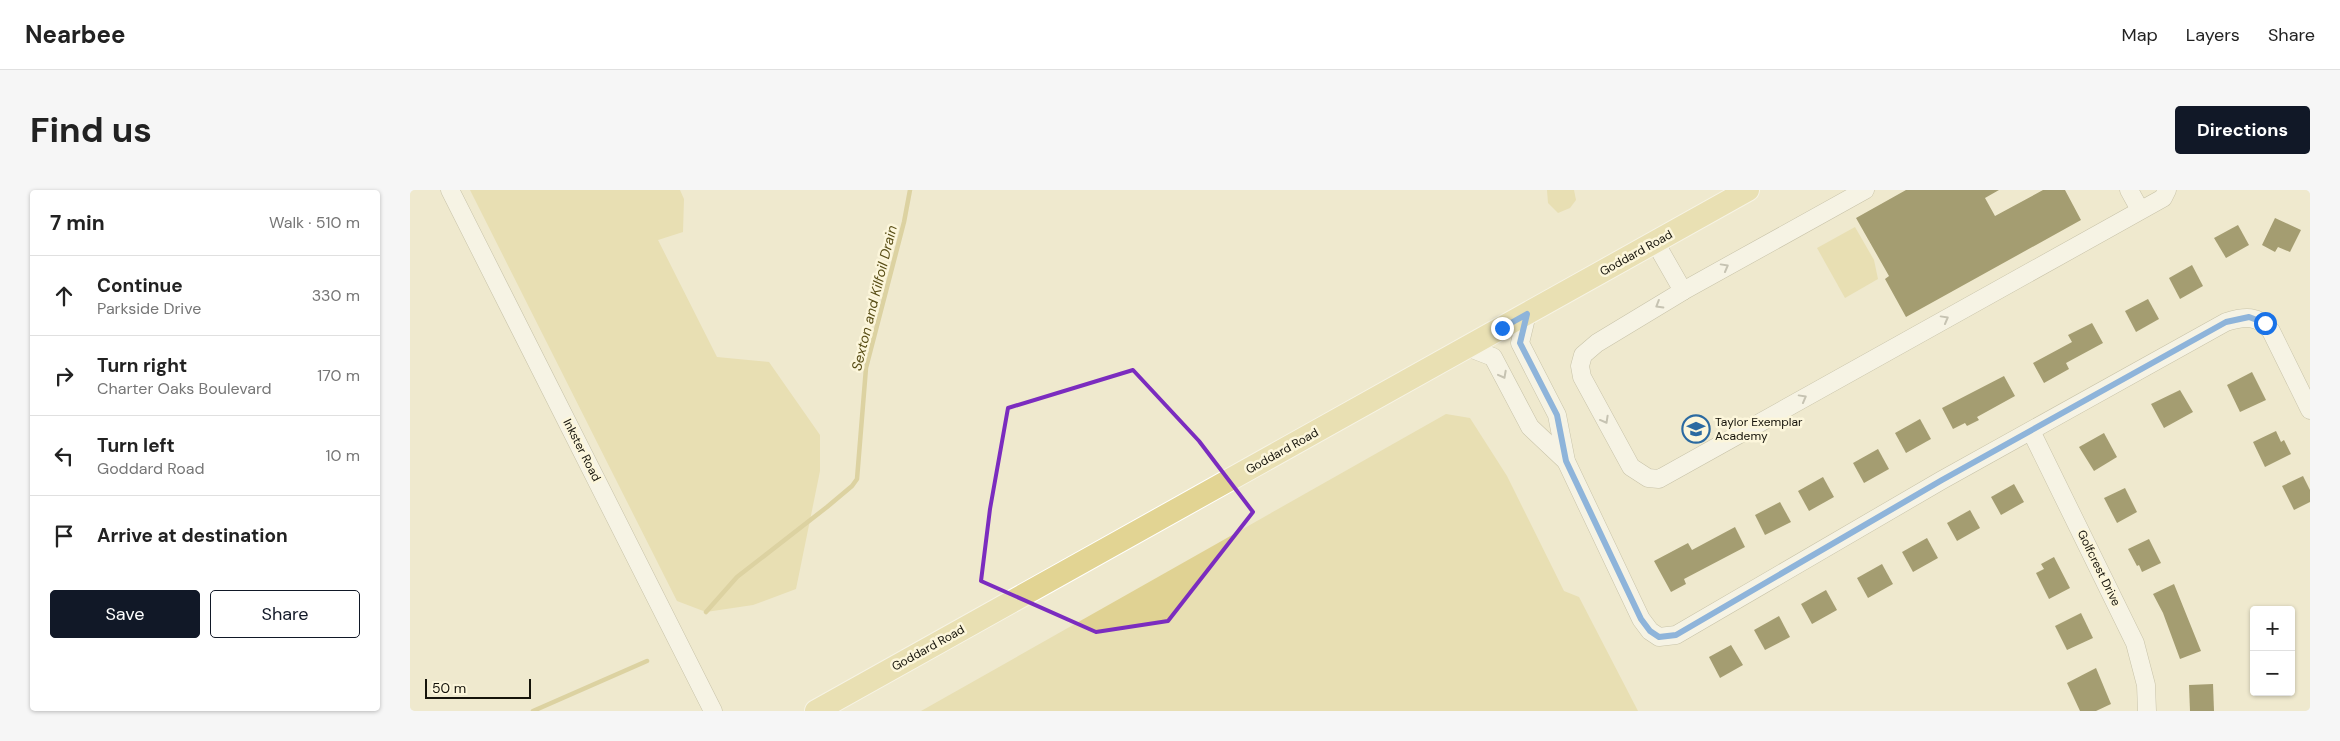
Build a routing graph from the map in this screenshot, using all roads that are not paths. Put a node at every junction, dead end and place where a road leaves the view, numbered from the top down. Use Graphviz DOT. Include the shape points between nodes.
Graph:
graph roads {
  1 [pos="450,190"];
  2 [pos="1748,190"];
  3 [pos="1865,190"];
  4 [pos="2129,190"];
  5 [pos="2168,190"];
  6 [pos="2140,210"];
  7 [pos="1655,242"];
  8 [pos="1683,291"];
  9 [pos="1527,314"];
  10 [pos="1467,347"];
  11 [pos="2310,410"];
  12 [pos="2031,431"];
  13 [pos="1566,461"];
  14 [pos="713,711"];
  15 [pos="816,711"];
  16 [pos="2146,711"];
  1 -- 14 [label="street, Inkster Road"];
  2 -- 7 [label="main road, Goddard Road"];
  8 -- 3 [label="street, one-way"];
  4 -- 6 [label="street"];
  5 -- 6 [label="street" via="2163,198"];
  8 -- 6 [label="street, one-way" via="1597,343 1583,355 1580,366 1582,377 1631,467 1648,478 1659,479"];
  7 -- 8 [label="street"];
  7 -- 9 [label="main road, Goddard Road"];
  9 -- 10 [label="main road, Goddard Road"];
  9 -- 13 [label="street" via="1520,343 1557,415"];
  10 -- 13 [label="street, one-way" via="1493,357 1530,427"];
  10 -- 15 [label="main road, Goddard Road"];
  11 -- 12 [label="street" via="2271,331 2265,323 2249,317 2218,326"];
  12 -- 13 [label="street" via="1676,635 1659,637 1641,619"];
  12 -- 16 [label="street, Golfcrest Drive" via="2135,642 2146,685"];
}
